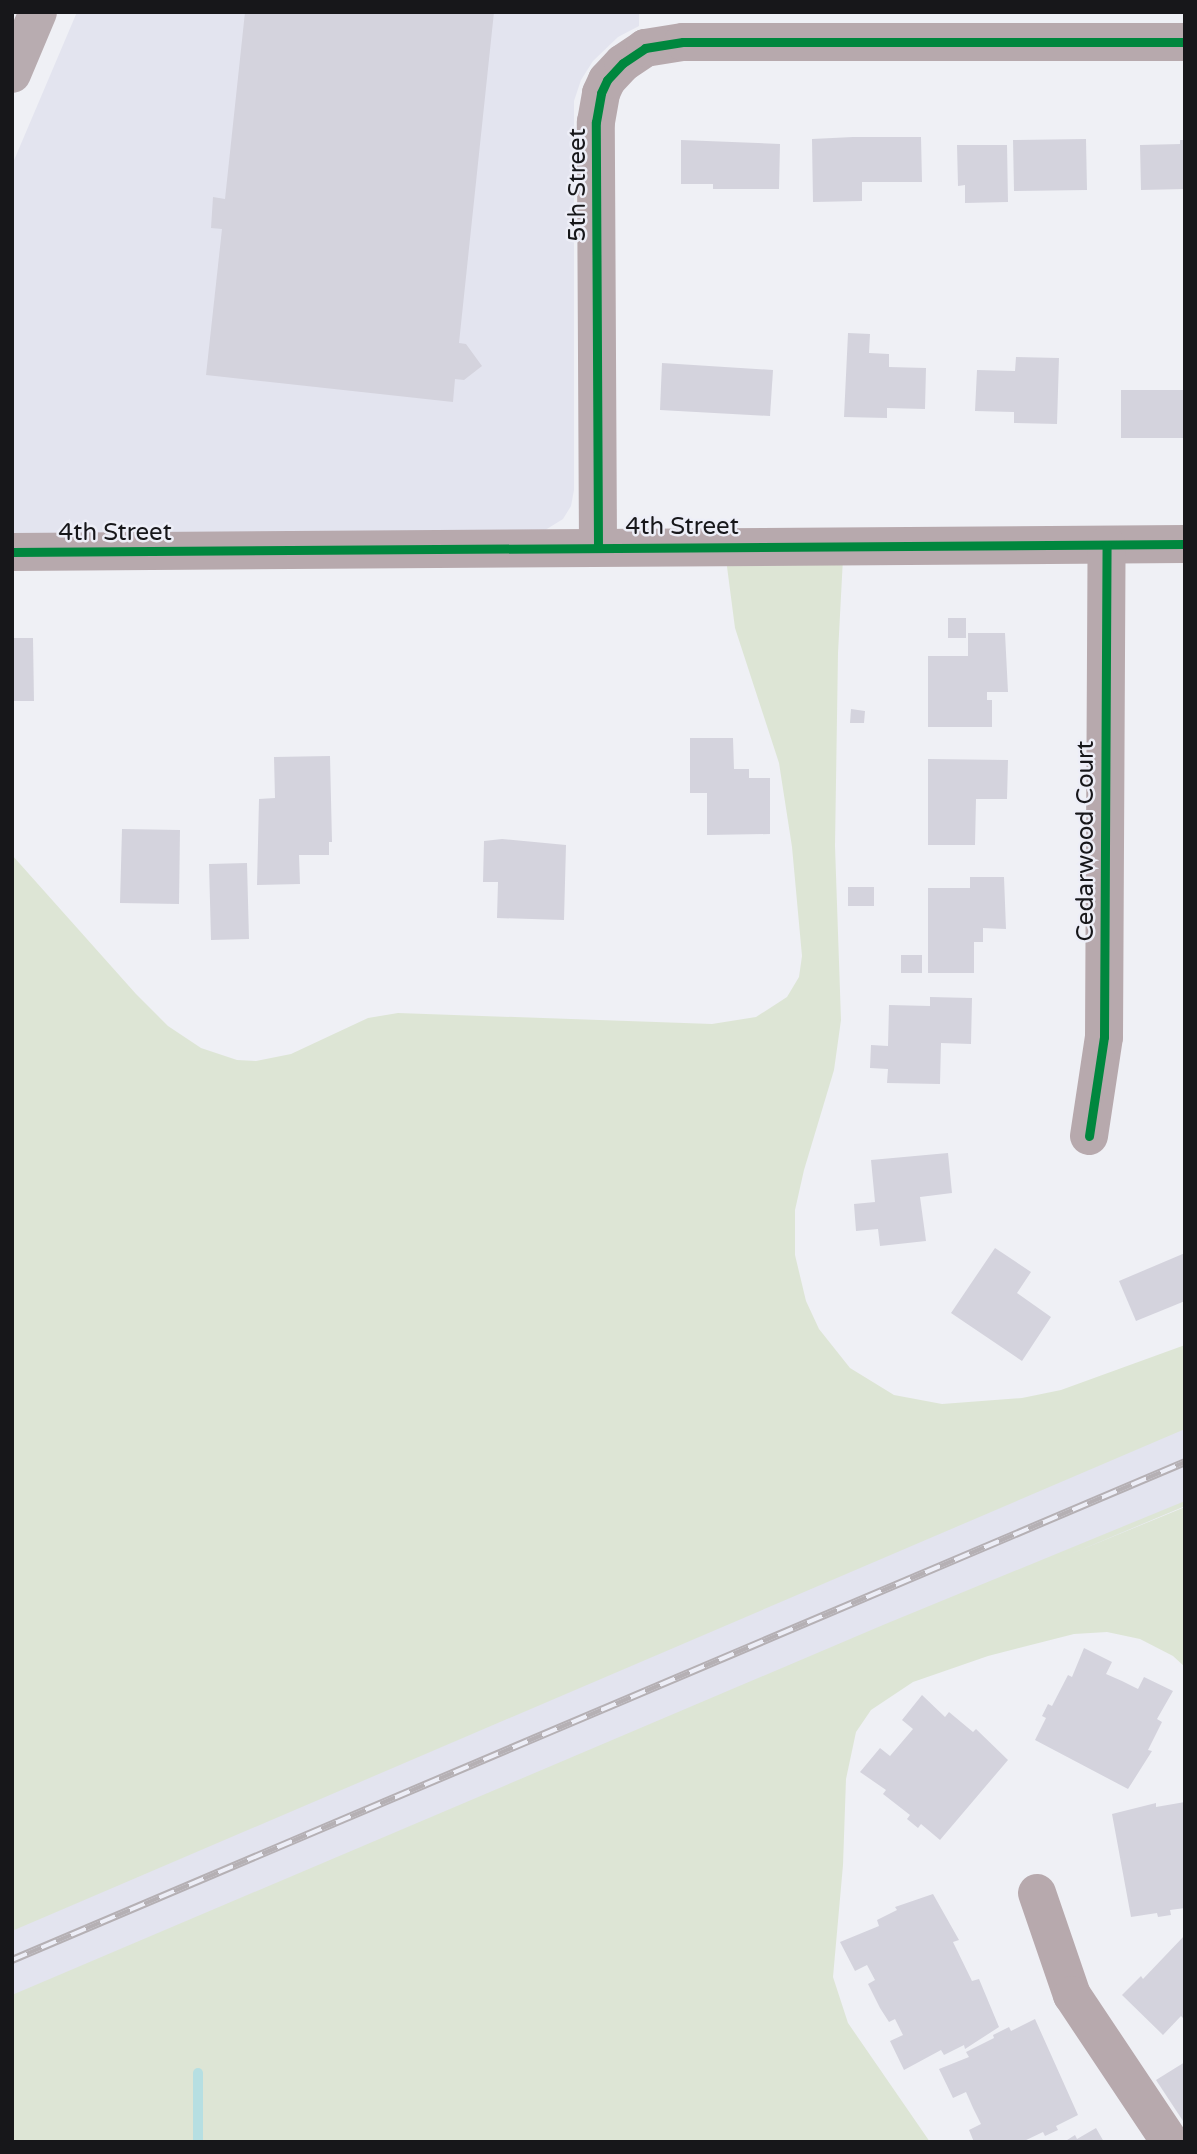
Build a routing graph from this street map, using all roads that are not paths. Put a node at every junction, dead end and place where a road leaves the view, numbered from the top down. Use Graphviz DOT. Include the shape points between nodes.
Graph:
graph roads {
  1 [pos="38,12"];
  2 [pos="1185,42"];
  3 [pos="12,74"];
  4 [pos="1185,544"];
  5 [pos="1107,545"];
  6 [pos="598,546"];
  7 [pos="12,552"];
  8 [pos="1089,1136"];
  9 [pos="1037,1893"];
  10 [pos="1170,2142"];
  1 -- 3 [label="main road"];
  2 -- 6 [label="street, 5th Street" via="683,41 645,48 623,63 604,86 597,115"];
  4 -- 5 [label="street, 4th Street"];
  5 -- 6 [label="street, 4th Street"];
  5 -- 8 [label="street, Cedarwood Court" via="1104,1038"];
  6 -- 7 [label="street, 4th Street"];
  9 -- 10 [label="street" via="1066,1984"];
}
